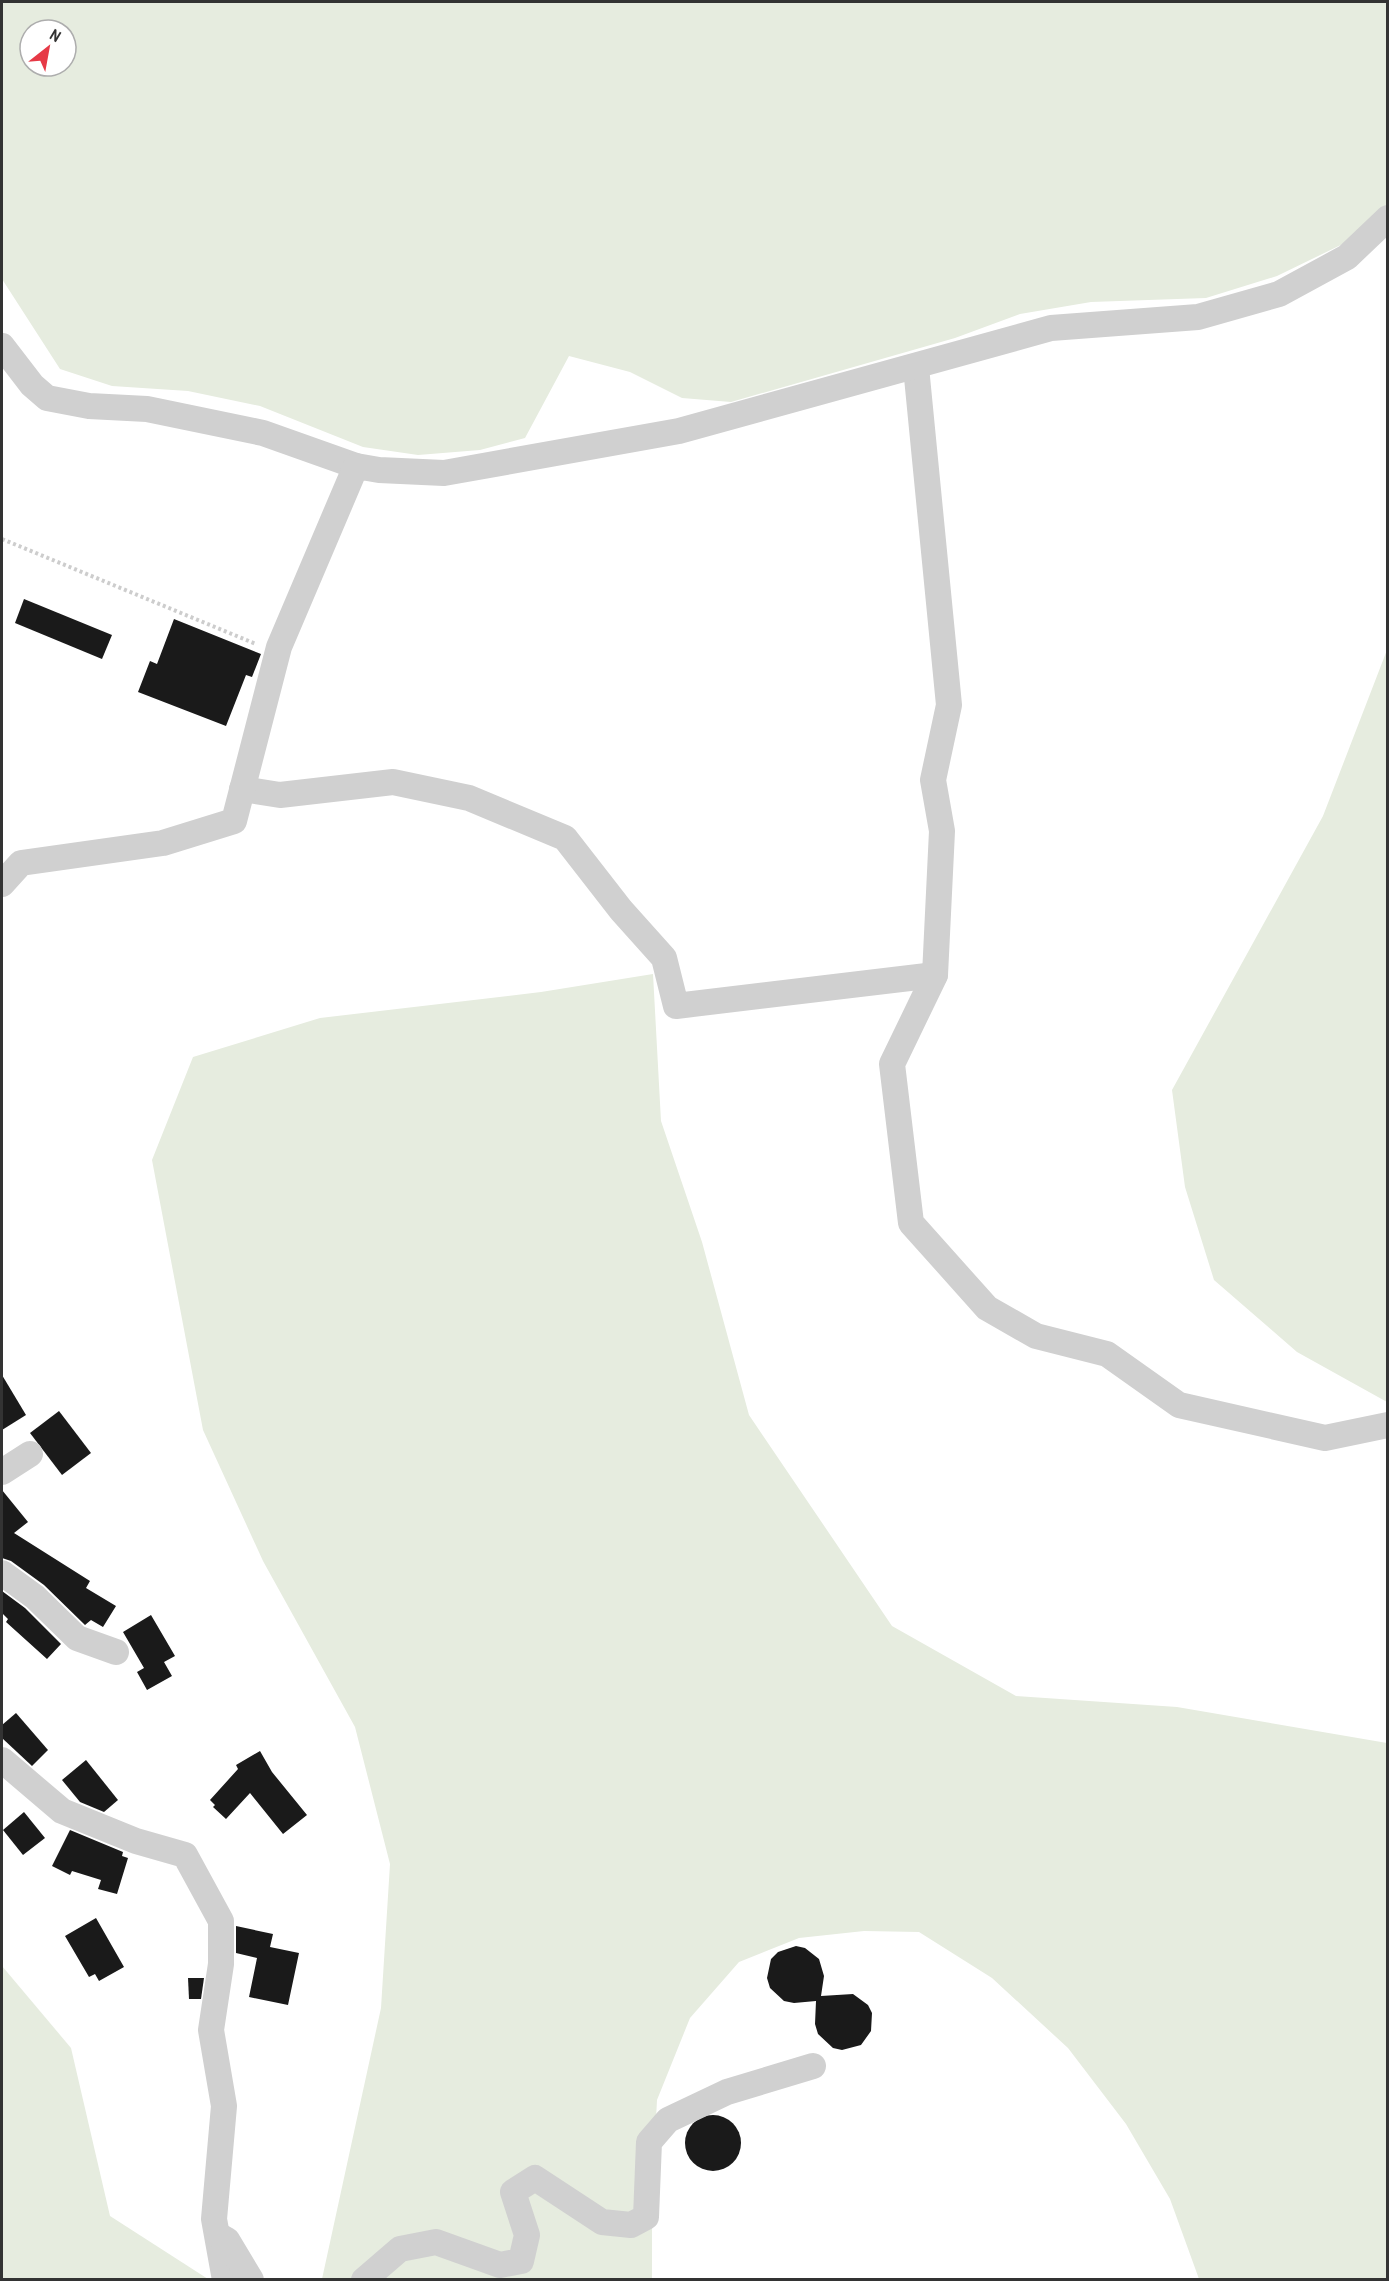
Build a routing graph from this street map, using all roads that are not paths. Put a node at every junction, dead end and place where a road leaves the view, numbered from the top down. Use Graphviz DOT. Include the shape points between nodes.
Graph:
graph roads {
  1 [pos="1388,218"];
  2 [pos="2,346"];
  3 [pos="916,367"];
  4 [pos="356,466"];
  5 [pos="242,789"];
  6 [pos="2,884"];
  7 [pos="935,975"];
  8 [pos="1388,1425"];
  9 [pos="30,1454"];
  10 [pos="2,1472"];
  11 [pos="2,1573"];
  12 [pos="116,1652"];
  13 [pos="2,1760"];
  14 [pos="813,2066"];
  15 [pos="217,2235"];
  16 [pos="225,2280"];
  17 [pos="251,2280"];
  18 [pos="364,2280"];
  1 -- 3 [label="street" via="1347,257 1279,294 1198,317 1051,327"];
  2 -- 4 [label="street" via="47,398 89,406 147,409 264,433"];
  3 -- 4 [label="street" via="679,431 444,473"];
  3 -- 7 [label="street" via="949,705 933,780 942,831"];
  4 -- 5 [label="street" via="278,653"];
  5 -- 6 [label="street" via="234,821 163,843 21,864"];
  5 -- 7 [label="street" via="280,795 393,782 469,798 565,838 664,958 676,1006"];
  7 -- 8 [label="street" via="892,1064 912,1223 987,1308 1036,1335 1107,1354 1179,1405 1324,1438"];
  9 -- 10 [label="street"];
  11 -- 12 [label="street" via="35,1597 77,1638"];
  13 -- 15 [label="street" via="62,1811 185,1856 221,1921 221,1964 211,2030 224,2106 214,2219"];
  14 -- 18 [label="street" via="728,2092 668,2120 650,2142 646,2217 631,2225 602,2222 535,2178 513,2192 527,2235 521,2261 500,2265 436,2242 400,2249"];
  15 -- 16 [label="street"];
  15 -- 17 [label="street" via="227,2240"];
}
